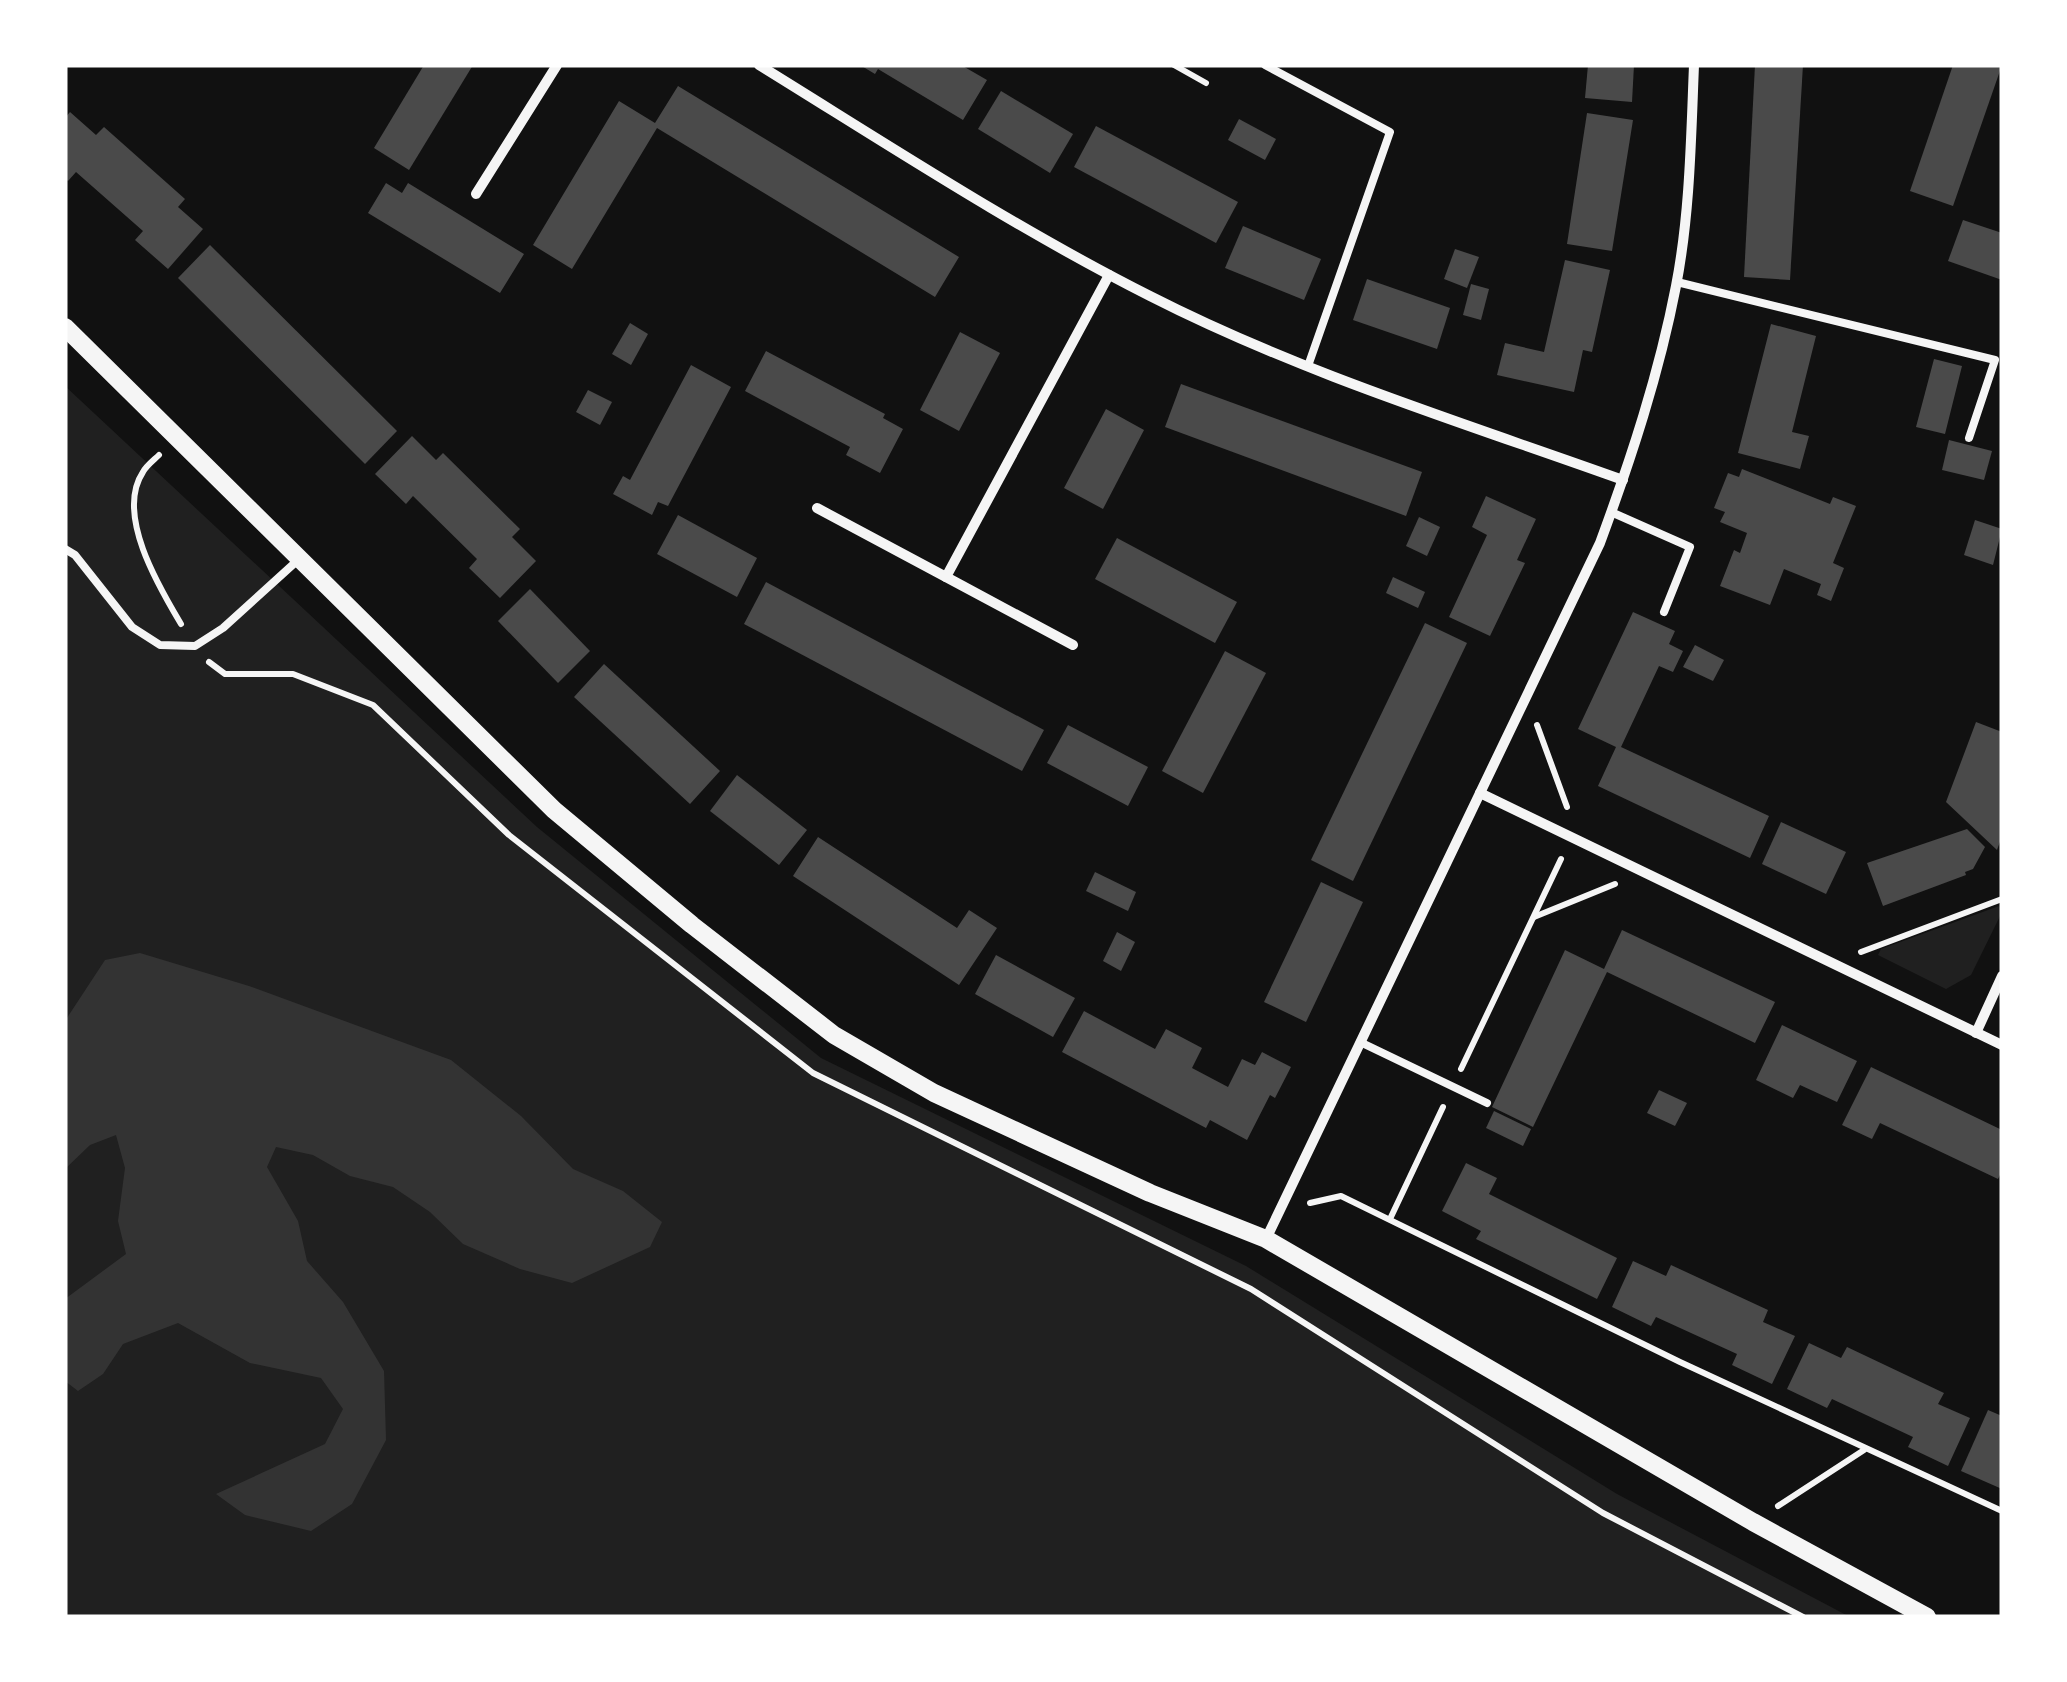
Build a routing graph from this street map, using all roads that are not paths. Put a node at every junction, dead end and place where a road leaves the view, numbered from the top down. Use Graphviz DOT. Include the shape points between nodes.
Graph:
graph roads {
  1 [pos="557,65"];
  2 [pos="758,65"];
  3 [pos="1264,65"];
  4 [pos="1694,65"];
  5 [pos="476,194"];
  6 [pos="1110,275"];
  7 [pos="1677,282"];
  8 [pos="65,326"];
  9 [pos="1308,366"];
  10 [pos="1969,438"];
  11 [pos="1623,480"];
  12 [pos="817,508"];
  13 [pos="1611,512"];
  14 [pos="65,549"];
  15 [pos="301,556"];
  16 [pos="946,577"];
  17 [pos="1664,612"];
  18 [pos="1073,645"];
  19 [pos="1480,793"];
  20 [pos="2002,976"];
  21 [pos="1976,1033"];
  22 [pos="1360,1042"];
  23 [pos="2002,1045"];
  24 [pos="1486,1103"];
  25 [pos="1266,1240"];
  26 [pos="1927,1617"];
  1 -- 5 [label="street"];
  2 -- 6 [label="street"];
  3 -- 9 [label="lane" via="1390,132"];
  4 -- 7 [label="street"];
  6 -- 9 [label="street"];
  6 -- 16 [label="street"];
  7 -- 10 [label="lane" via="1996,360"];
  7 -- 11 [label="street"];
  8 -- 15 [label="street"];
  9 -- 11 [label="street"];
  11 -- 13 [label="street"];
  12 -- 16 [label="street"];
  13 -- 17 [label="lane" via="1690,546"];
  13 -- 19 [label="street"];
  14 -- 15 [label="lane" via="132,627 160,645 195,646"];
  15 -- 25 [label="street" via="554,810 834,1035 950,1100"];
  16 -- 18 [label="street"];
  19 -- 21 [label="street"];
  19 -- 22 [label="street"];
  20 -- 21 [label="street"];
  21 -- 23 [label="street"];
  22 -- 24 [label="lane"];
  22 -- 25 [label="street"];
  25 -- 26 [label="street"];
}
